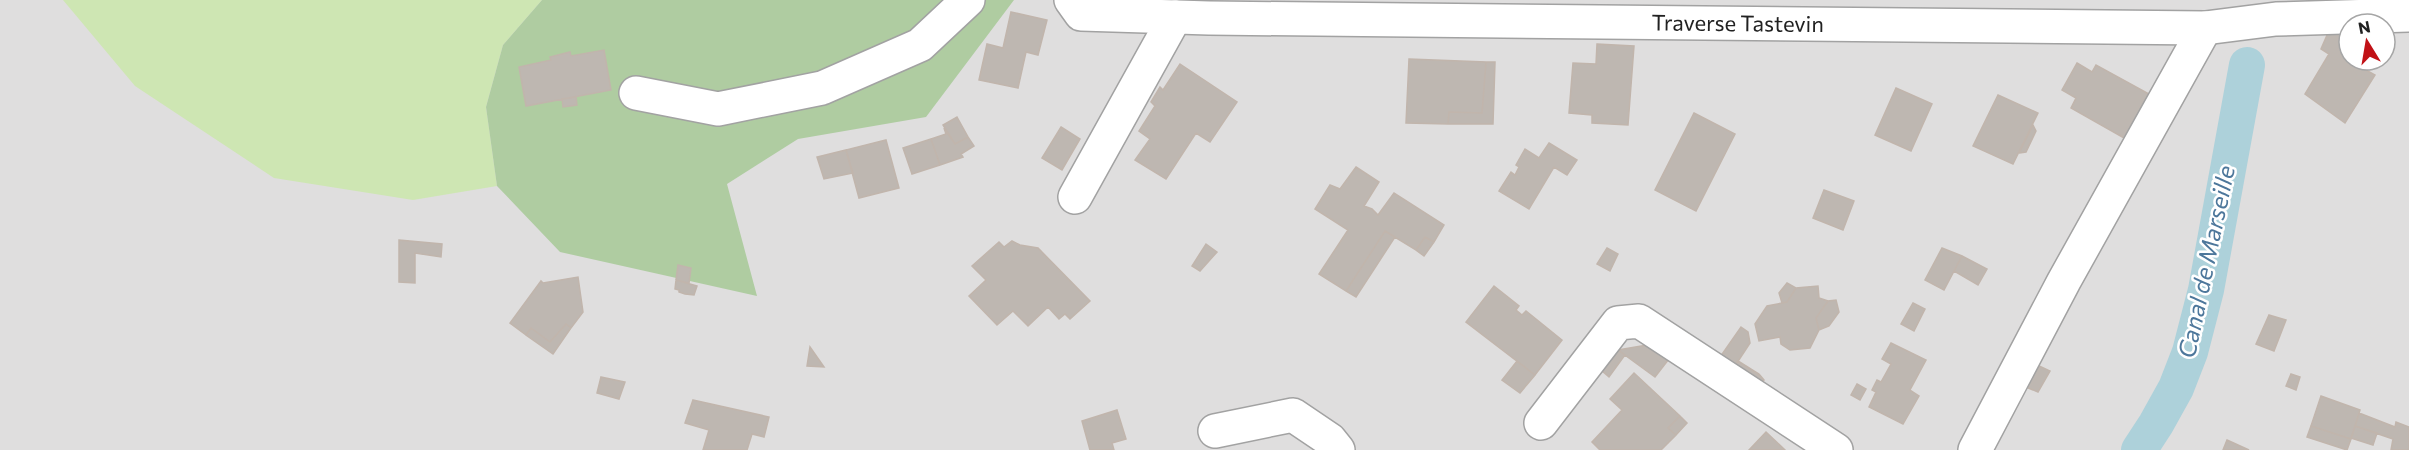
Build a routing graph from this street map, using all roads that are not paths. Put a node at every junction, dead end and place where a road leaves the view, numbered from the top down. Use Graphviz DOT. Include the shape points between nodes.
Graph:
graph roads {
  1 [pos="968,0"];
  2 [pos="1071,0"];
  3 [pos="2409,15"];
  4 [pos="1175,17"];
  5 [pos="2205,28"];
  6 [pos="636,93"];
  7 [pos="1075,197"];
  8 [pos="1541,423"];
  9 [pos="1215,431"];
  10 [pos="1338,450"];
  11 [pos="1836,450"];
  12 [pos="1975,450"];
  1 -- 6 [label="street" via="920,45 822,88 718,109"];
  2 -- 4 [label="street, Traverse Tastevin" via="1081,14"];
  3 -- 5 [label="street, Traverse Tastevin" via="2276,19"];
  4 -- 5 [label="street, Traverse Tastevin"];
  4 -- 7 [label="street"];
  5 -- 12 [label="street"];
  8 -- 11 [label="street" via="1618,323 1640,321"];
  9 -- 10 [label="street" via="1293,414"];
}
